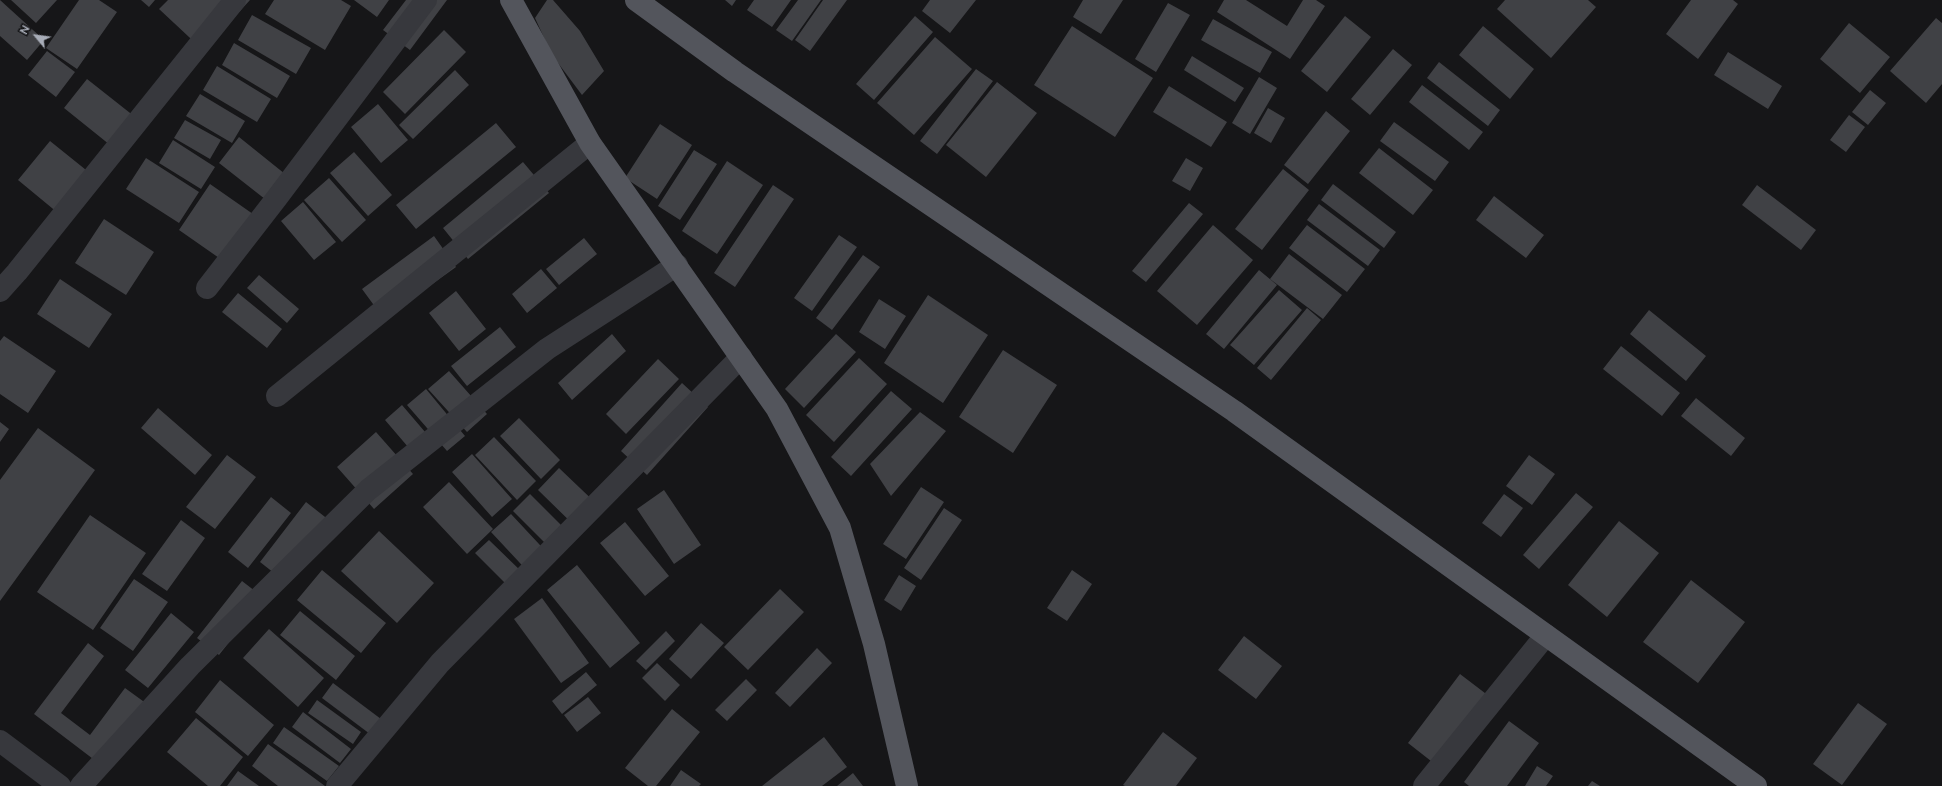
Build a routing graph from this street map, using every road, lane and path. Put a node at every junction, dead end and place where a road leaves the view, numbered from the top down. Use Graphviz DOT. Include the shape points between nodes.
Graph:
graph roads {
  1 [pos="235,0"];
  2 [pos="426,0"];
  3 [pos="511,0"];
  4 [pos="636,0"];
  5 [pos="590,143"];
  6 [pos="677,265"];
  7 [pos="207,288"];
  8 [pos="0,291"];
  9 [pos="741,357"];
  10 [pos="277,396"];
  11 [pos="1546,634"];
  12 [pos="0,742"];
  13 [pos="60,786"];
  14 [pos="81,786"];
  15 [pos="337,786"];
  16 [pos="907,786"];
  17 [pos="1424,786"];
  18 [pos="1756,786"];
  1 -- 8 [label="street"];
  2 -- 7 [label="street"];
  3 -- 5 [label="main road"];
  4 -- 11 [label="main road" via="735,72 1234,411"];
  5 -- 6 [label="main road"];
  5 -- 10 [label="street"];
  6 -- 9 [label="main road"];
  6 -- 14 [label="street" via="547,349 368,490 190,666"];
  9 -- 15 [label="street" via="440,663"];
  9 -- 16 [label="main road" via="777,409 840,528 874,644"];
  11 -- 17 [label="street"];
  11 -- 18 [label="main road"];
  12 -- 13 [label="street"];
}
